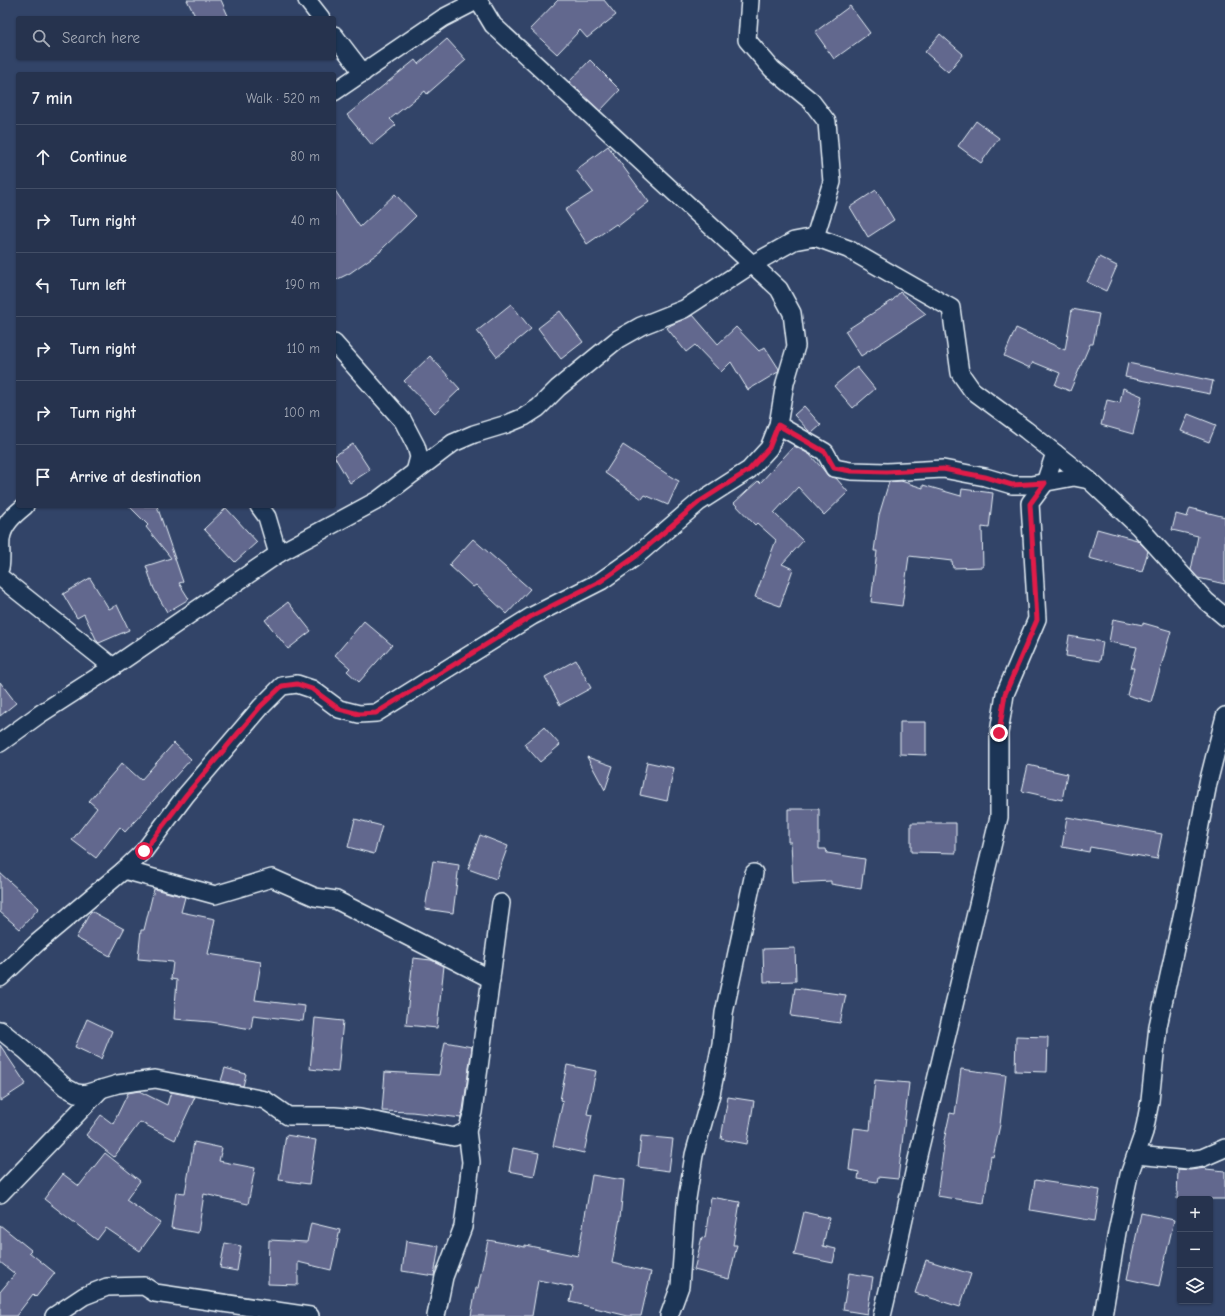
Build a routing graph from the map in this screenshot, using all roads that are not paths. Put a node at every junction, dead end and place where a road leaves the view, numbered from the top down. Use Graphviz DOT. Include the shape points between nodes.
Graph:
graph roads {
  1 [pos="307,0"];
  2 [pos="478,0"];
  3 [pos="750,0"];
  4 [pos="319,16"];
  5 [pos="336,38"];
  6 [pos="363,73"];
  7 [pos="336,91"];
  8 [pos="815,237"];
  9 [pos="751,265"];
  10 [pos="336,345"];
  11 [pos="778,425"];
  12 [pos="1054,453"];
  13 [pos="415,472"];
  14 [pos="1089,480"];
  15 [pos="1045,483"];
  16 [pos="23,508"];
  17 [pos="260,508"];
  18 [pos="278,554"];
  19 [pos="0,568"];
  20 [pos="0,577"];
  21 [pos="1225,617"];
  22 [pos="113,667"];
  23 [pos="1225,716"];
  24 [pos="0,743"];
  25 [pos="124,870"];
  26 [pos="754,873"];
  27 [pos="502,903"];
  28 [pos="0,978"];
  29 [pos="491,978"];
  30 [pos="0,1030"];
  31 [pos="102,1089"];
  32 [pos="467,1132"];
  33 [pos="1225,1148"];
  34 [pos="1136,1155"];
  35 [pos="0,1194"];
  36 [pos="680,1286"];
  37 [pos="54,1316"];
  38 [pos="310,1316"];
  39 [pos="436,1316"];
  40 [pos="660,1316"];
  41 [pos="669,1316"];
  42 [pos="882,1316"];
  43 [pos="1102,1316"];
  1 -- 4 [label="street"];
  2 -- 6 [label="street" via="443,18"];
  2 -- 9 [label="street" via="493,25"];
  3 -- 8 [label="street" via="747,40 772,69 811,101 827,122 832,182"];
  5 -- 6 [label="street"];
  6 -- 7 [label="street"];
  8 -- 9 [label="street" via="794,241"];
  8 -- 12 [label="street" via="848,249 951,308 960,373 972,390"];
  9 -- 11 [label="street" via="779,289 792,313 796,346 785,383"];
  9 -- 13 [label="street" via="684,309 641,326 618,339 558,388 538,408 524,417 453,444"];
  10 -- 13 [label="street" via="403,422 419,457"];
  11 -- 15 [label="street" via="825,452 834,468 886,472 943,469 1012,485"];
  11 -- 25 [label="street" via="769,448 749,470 699,502 635,557 601,581 532,616 376,713 359,714 339,709 312,689 297,684 282,686 261,706 186,795 144,851"];
  12 -- 14 [label="street"];
  12 -- 15 [label="street"];
  13 -- 18 [label="street" via="378,500"];
  14 -- 15 [label="street" via="1074,477"];
  14 -- 21 [label="street" via="1139,527 1206,601"];
  15 -- 42 [label="street" via="1030,504 1037,620 1005,694 999,733 999,817"];
  16 -- 19 [label="street" via="6,524 1,539"];
  17 -- 18 [label="street" via="267,517"];
  18 -- 22 [label="street"];
  20 -- 22 [label="street"];
  22 -- 24 [label="street"];
  23 -- 34 [label="street" via="1208,783 1158,1026 1150,1101"];
  25 -- 28 [label="street" via="37,943"];
  25 -- 29 [label="street" via="215,895 272,878 315,897 336,900"];
  26 -- 36 [label="street" via="724,1013 712,1094 694,1156 686,1205"];
  27 -- 29 [label="street"];
  29 -- 32 [label="street" via="473,1112"];
  30 -- 31 [label="street" via="65,1087 84,1094"];
  31 -- 32 [label="street" via="155,1079 265,1100 288,1116 360,1118 454,1137"];
  31 -- 35 [label="street"];
  32 -- 39 [label="street" via="471,1162 463,1227 444,1277"];
  33 -- 34 [label="street" via="1202,1158 1189,1160"];
  34 -- 43 [label="street" via="1121,1210"];
  36 -- 40 [label="street" via="668,1291"];
  36 -- 41 [label="street"];
  37 -- 38 [label="street" via="84,1296 107,1288 144,1286 155,1293"];
}
